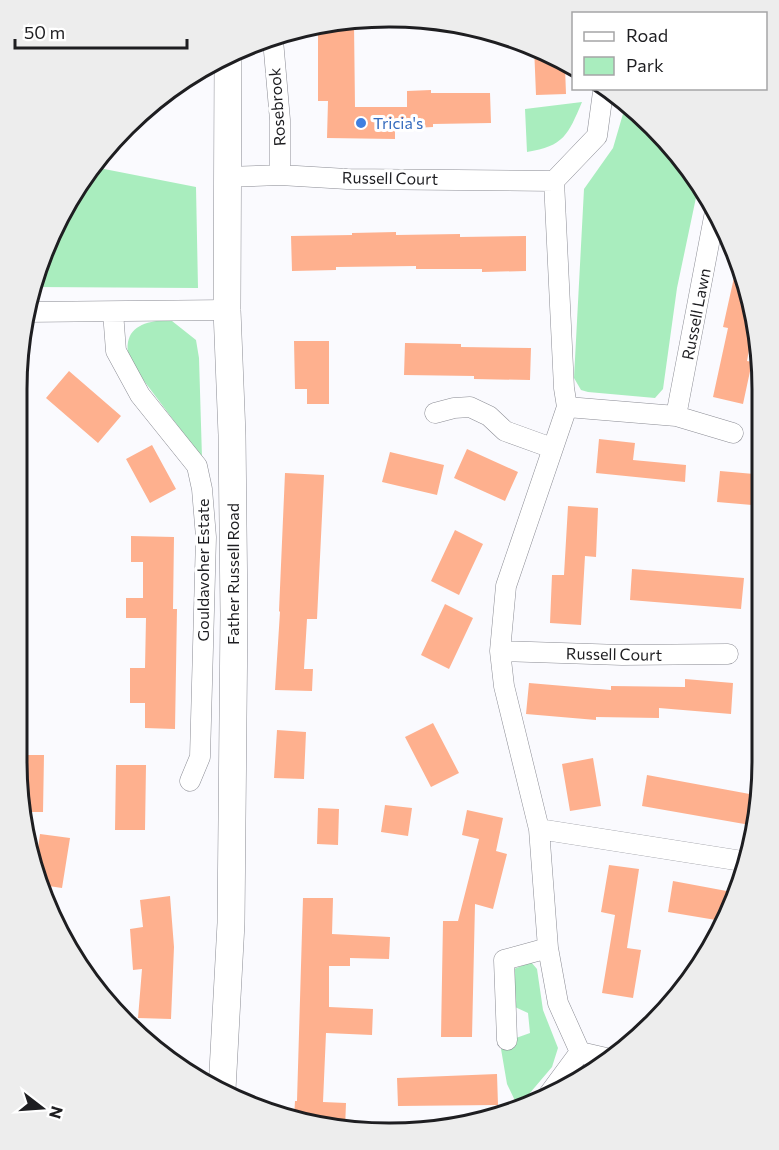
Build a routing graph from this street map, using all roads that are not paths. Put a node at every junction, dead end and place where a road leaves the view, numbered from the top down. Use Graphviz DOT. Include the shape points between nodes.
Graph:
graph roads {
  1 [pos="274,46"];
  2 [pos="228,65"];
  3 [pos="602,96"];
  4 [pos="280,175"];
  5 [pos="226,177"];
  6 [pos="554,181"];
  7 [pos="713,225"];
  8 [pos="227,310"];
  9 [pos="36,312"];
  10 [pos="113,312"];
  11 [pos="567,407"];
  12 [pos="435,413"];
  13 [pos="676,416"];
  14 [pos="733,433"];
  15 [pos="552,448"];
  16 [pos="500,651"];
  17 [pos="728,654"];
  18 [pos="190,781"];
  19 [pos="539,828"];
  20 [pos="738,860"];
  21 [pos="548,948"];
  22 [pos="507,1040"];
  23 [pos="580,1052"];
  24 [pos="599,1056"];
  25 [pos="558,1081"];
  26 [pos="222,1082"];
  1 -- 4 [label="street, Rosebrook"];
  2 -- 5 [label="street, Father Russell Road"];
  3 -- 6 [label="street" via="597,136"];
  4 -- 5 [label="street, Russell Court"];
  4 -- 6 [label="street, Russell Court"];
  5 -- 8 [label="street, Father Russell Road"];
  6 -- 11 [label="street"];
  7 -- 13 [label="street, Russell Lawn"];
  8 -- 10 [label="street"];
  8 -- 26 [label="street, Father Russell Road" via="234,627 231,923"];
  9 -- 10 [label="street"];
  10 -- 18 [label="street, Gouldavoher Estate" via="116,351 140,395 197,466 202,489 206,537 200,757"];
  11 -- 13 [label="street"];
  11 -- 15 [label="street"];
  12 -- 15 [label="street" via="470,407 489,416 506,431"];
  13 -- 14 [label="street"];
  15 -- 16 [label="street" via="506,586"];
  16 -- 17 [label="street, Russell Court"];
  16 -- 19 [label="street" via="504,687"];
  19 -- 20 [label="street"];
  19 -- 21 [label="street"];
  21 -- 22 [label="street" via="504,960"];
  21 -- 23 [label="street" via="558,1002"];
  23 -- 24 [label="street"];
  23 -- 25 [label="street"];
}
